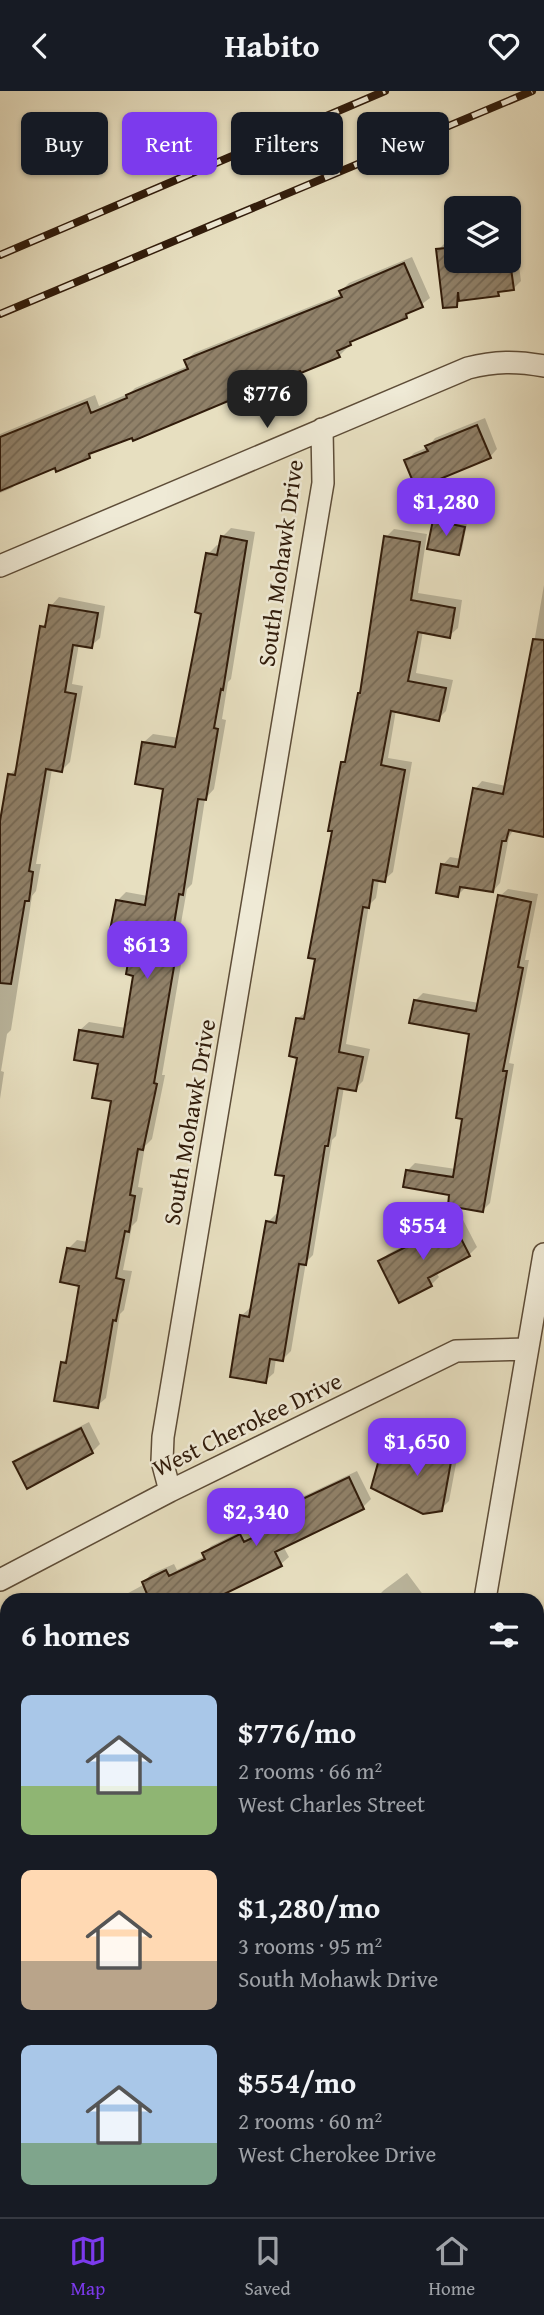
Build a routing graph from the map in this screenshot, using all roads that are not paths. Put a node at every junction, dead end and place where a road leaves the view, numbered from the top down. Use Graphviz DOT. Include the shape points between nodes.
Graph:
graph roads {
  1 [pos="544,366"];
  2 [pos="322,429"];
  3 [pos="0,566"];
  4 [pos="544,1254"];
  5 [pos="527,1349"];
  6 [pos="170,1491"];
  7 [pos="0,1580"];
  8 [pos="486,1593"];
  1 -- 2 [label="street" via="494,361 467,368"];
  2 -- 3 [label="street"];
  2 -- 6 [label="street, South Mohawk Drive" via="323,483 163,1437 162,1461"];
  4 -- 5 [label="street"];
  5 -- 6 [label="street, West Cherokee Drive" via="456,1351"];
  5 -- 8 [label="street"];
  6 -- 7 [label="street, West Cherokee Drive"];
}
